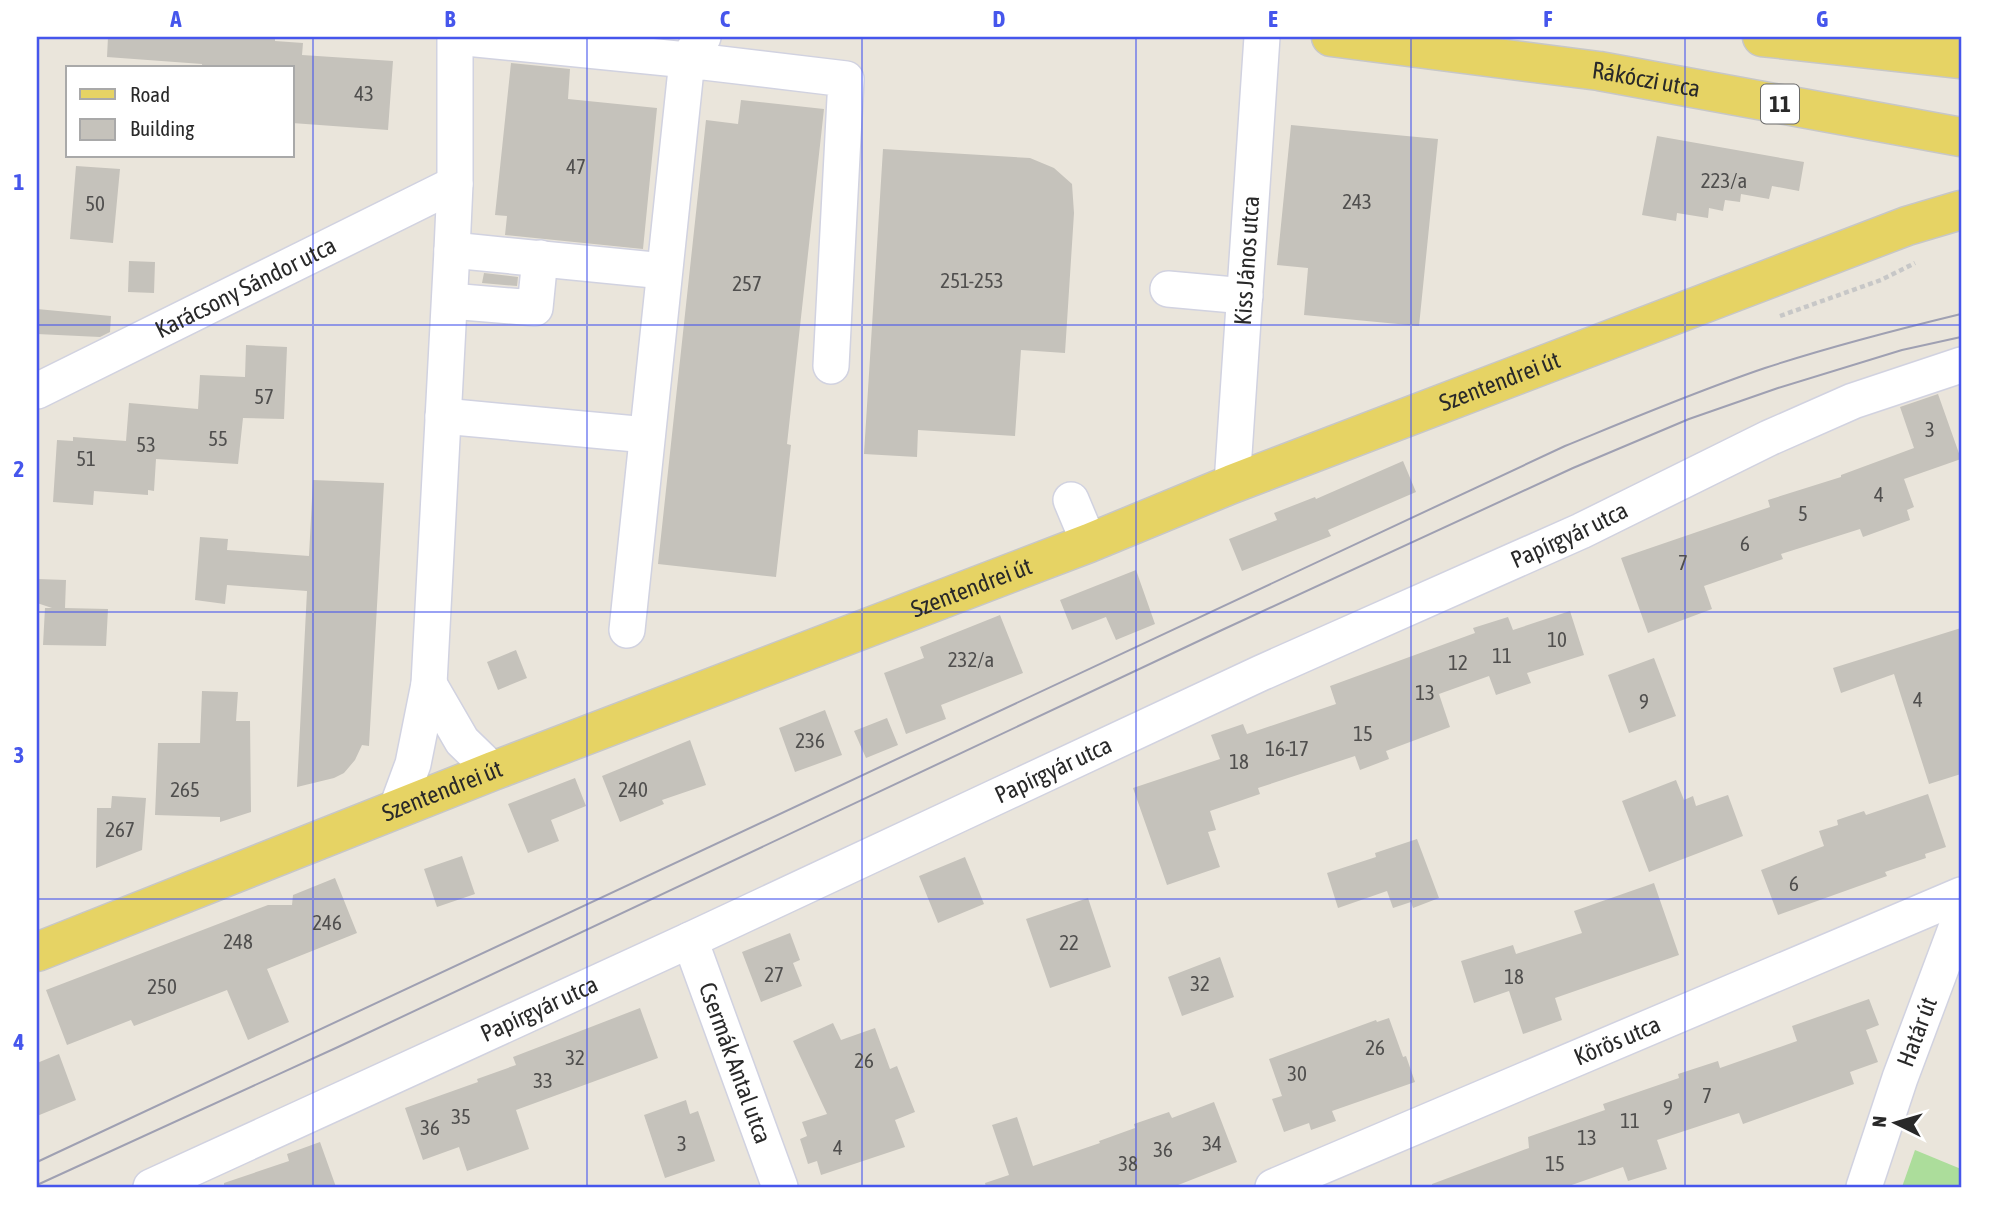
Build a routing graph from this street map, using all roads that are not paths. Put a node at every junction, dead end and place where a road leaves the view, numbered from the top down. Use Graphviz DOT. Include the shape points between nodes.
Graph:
graph roads {
  1 [pos="455,37"];
  2 [pos="1262,37"];
  3 [pos="1331,37"];
  4 [pos="1762,37"];
  5 [pos="1861,41"];
  6 [pos="695,49"];
  7 [pos="1961,59"];
  8 [pos="1961,137"];
  9 [pos="455,184"];
  10 [pos="1961,193"];
  11 [pos="1961,209"];
  12 [pos="1907,226"];
  13 [pos="452,250"];
  14 [pos="540,258"];
  15 [pos="664,271"];
  16 [pos="1168,289"];
  17 [pos="1245,296"];
  18 [pos="450,301"];
  19 [pos="1961,365"];
  20 [pos="831,366"];
  21 [pos="37,391"];
  22 [pos="443,416"];
  23 [pos="648,435"];
  24 [pos="1233,484"];
  25 [pos="1071,500"];
  26 [pos="1089,543"];
  27 [pos="627,630"];
  28 [pos="429,684"];
  29 [pos="493,771"];
  30 [pos="396,810"];
  31 [pos="1961,895"];
  32 [pos="1961,915"];
  33 [pos="690,940"];
  34 [pos="37,951"];
  35 [pos="151,1187"];
  36 [pos="780,1187"];
  37 [pos="1273,1187"];
  38 [pos="1864,1187"];
  1 -- 6 [label="street"];
  1 -- 9 [label="street"];
  2 -- 17 [label="street, Kiss János utca"];
  3 -- 8 [label="main road, Rákóczi utca / 11" via="1600,71"];
  4 -- 5 [label="main road"];
  5 -- 7 [label="main road"];
  6 -- 15 [label="street"];
  6 -- 20 [label="street" via="846,79"];
  9 -- 13 [label="street"];
  9 -- 21 [label="street, Karácsony Sándor utca"];
  10 -- 12 [label="main road, Szentendrei út"];
  11 -- 12 [label="main road, Szentendrei út"];
  12 -- 24 [label="main road, Szentendrei út"];
  13 -- 14 [label="street"];
  13 -- 18 [label="street"];
  14 -- 15 [label="street"];
  14 -- 18 [label="street" via="535,308"];
  15 -- 23 [label="street"];
  16 -- 17 [label="street"];
  17 -- 24 [label="street, Kiss János utca"];
  18 -- 22 [label="street"];
  19 -- 33 [label="street, Papírgyár utca" via="1853,401 1769,438 1581,531 1261,673"];
  22 -- 23 [label="street"];
  22 -- 28 [label="street"];
  23 -- 27 [label="street"];
  24 -- 26 [label="main road, Szentendrei út"];
  25 -- 26 [label="street"];
  26 -- 29 [label="main road, Szentendrei út"];
  28 -- 29 [label="street" via="463,741"];
  28 -- 30 [label="street" via="413,764"];
  29 -- 30 [label="main road, Szentendrei út"];
  30 -- 34 [label="main road, Szentendrei út"];
  31 -- 37 [label="street, Körös utca"];
  32 -- 38 [label="street, Határ út"];
  33 -- 35 [label="street, Papírgyár utca"];
  33 -- 36 [label="street, Csermák Antal utca"];
}
